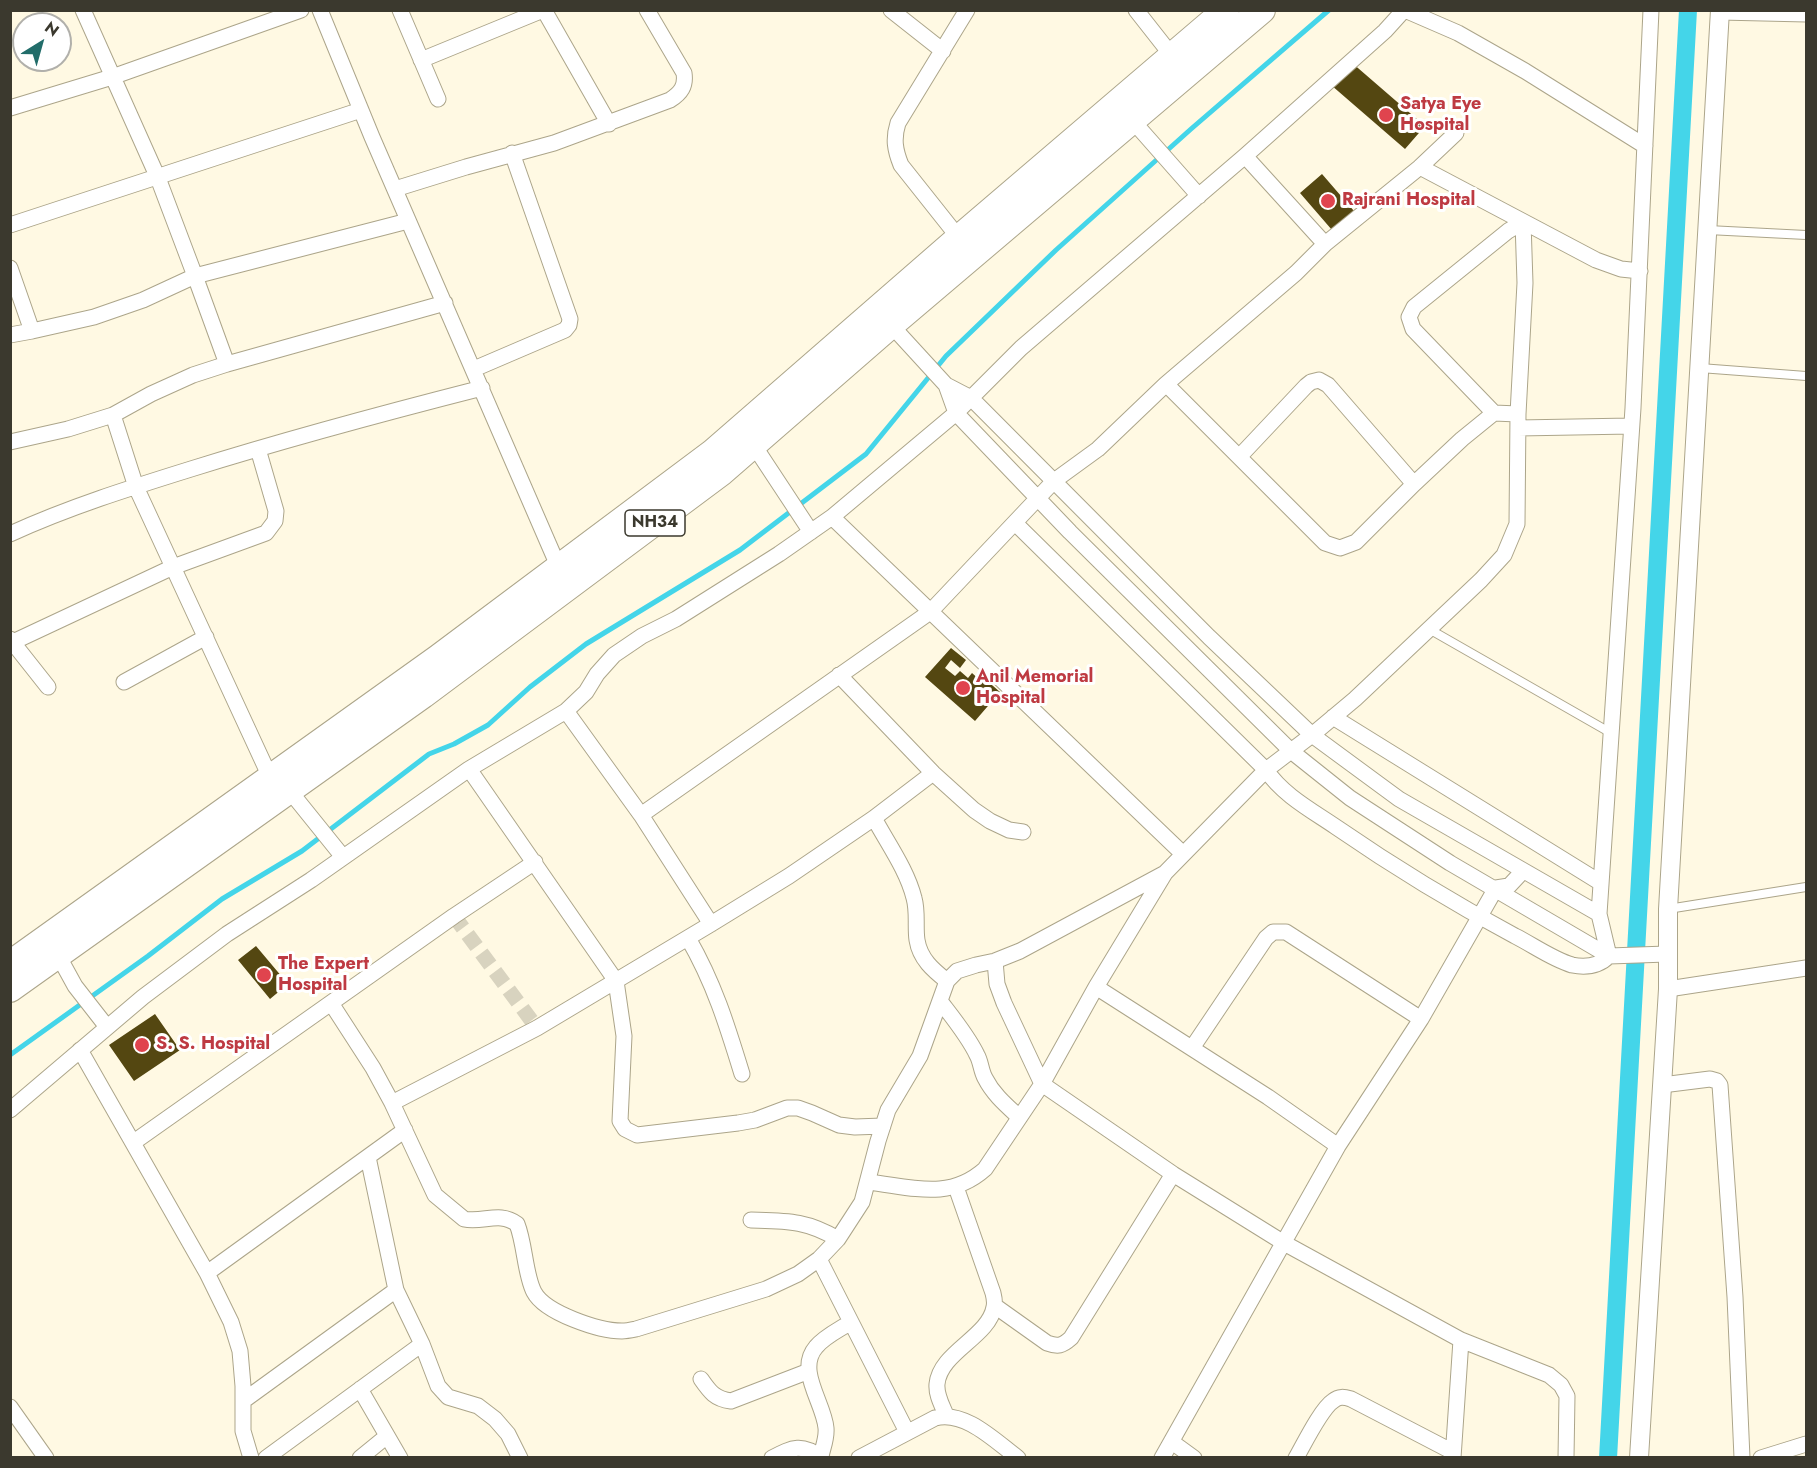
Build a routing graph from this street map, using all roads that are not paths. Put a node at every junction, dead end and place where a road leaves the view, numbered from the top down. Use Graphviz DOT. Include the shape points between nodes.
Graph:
graph roads {
  1 [pos="82,10"];
  2 [pos="301,10"];
  3 [pos="320,10"];
  4 [pos="400,10"];
  5 [pos="543,10"];
  6 [pos="647,10"];
  7 [pos="891,10"];
  8 [pos="967,10"];
  9 [pos="1136,10"];
  10 [pos="1226,10"];
  11 [pos="1262,10"];
  12 [pos="1404,10"];
  13 [pos="1651,10"];
  14 [pos="1720,11"];
  15 [pos="1806,14"];
  16 [pos="943,51"];
  17 [pos="1173,57"];
  18 [pos="422,60"];
  19 [pos="112,77"];
  20 [pos="438,99"];
  21 [pos="10,108"];
  22 [pos="362,110"];
  23 [pos="1132,120"];
  24 [pos="609,124"];
  25 [pos="1456,133"];
  26 [pos="1645,146"];
  27 [pos="512,153"];
  28 [pos="1245,156"];
  29 [pos="1420,167"];
  30 [pos="158,178"];
  31 [pos="395,189"];
  32 [pos="1199,196"];
  33 [pos="408,221"];
  34 [pos="1523,222"];
  35 [pos="10,225"];
  36 [pos="1707,230"];
  37 [pos="1806,235"];
  38 [pos="959,238"];
  39 [pos="1325,244"];
  40 [pos="10,268"];
  41 [pos="1640,271"];
  42 [pos="195,276"];
  43 [pos="445,303"];
  44 [pos="891,325"];
  45 [pos="32,331"];
  46 [pos="10,335"];
  47 [pos="227,364"];
  48 [pos="1698,368"];
  49 [pos="474,369"];
  50 [pos="1806,376"];
  51 [pos="1166,384"];
  52 [pos="946,385"];
  53 [pos="482,388"];
  54 [pos="970,398"];
  55 [pos="956,413"];
  56 [pos="1494,413"];
  57 [pos="113,415"];
  58 [pos="1518,421"];
  59 [pos="1631,426"];
  60 [pos="10,442"];
  61 [pos="753,444"];
  62 [pos="258,448"];
  63 [pos="1240,456"];
  64 [pos="1054,481"];
  65 [pos="1414,484"];
  66 [pos="136,487"];
  67 [pos="1038,499"];
  68 [pos="832,518"];
  69 [pos="1015,523"];
  70 [pos="811,532"];
  71 [pos="10,534"];
  72 [pos="173,567"];
  73 [pos="559,568"];
  74 [pos="930,612"];
  75 [pos="1429,629"];
  76 [pos="206,637"];
  77 [pos="12,640"];
  78 [pos="839,675"];
  79 [pos="124,682"];
  80 [pos="48,687"];
  81 [pos="566,711"];
  82 [pos="1333,717"];
  83 [pos="1611,733"];
  84 [pos="1312,735"];
  85 [pos="1291,751"];
  86 [pos="469,769"];
  87 [pos="1266,770"];
  88 [pos="933,773"];
  89 [pos="280,784"];
  90 [pos="641,815"];
  91 [pos="874,818"];
  92 [pos="1023,832"];
  93 [pos="1182,853"];
  94 [pos="343,857"];
  95 [pos="535,862"];
  96 [pos="1523,871"];
  97 [pos="1165,873"];
  98 [pos="1601,883"];
  99 [pos="1806,887"];
  100 [pos="1496,888"];
  101 [pos="1668,909"];
  102 [pos="1599,914"];
  103 [pos="1479,917"];
  104 [pos="711,924"];
  105 [pos="688,938"];
  106 [pos="1661,954"];
  107 [pos="58,955"];
  108 [pos="1615,956"];
  109 [pos="994,962"];
  110 [pos="10,964"];
  111 [pos="1806,968"];
  112 [pos="616,981"];
  113 [pos="947,981"];
  114 [pos="1096,987"];
  115 [pos="10,989"];
  116 [pos="1668,989"];
  117 [pos="939,1001"];
  118 [pos="331,1004"];
  119 [pos="1421,1019"];
  120 [pos="107,1027"];
  121 [pos="1192,1048"];
  122 [pos="80,1050"];
  123 [pos="741,1074"];
  124 [pos="1042,1084"];
  125 [pos="1662,1085"];
  126 [pos="392,1103"];
  127 [pos="10,1110"];
  128 [pos="1019,1117"];
  129 [pos="883,1126"];
  130 [pos="405,1130"];
  131 [pos="134,1142"];
  132 [pos="1338,1146"];
  133 [pos="368,1156"];
  134 [pos="1173,1174"];
  135 [pos="868,1182"];
  136 [pos="956,1187"];
  137 [pos="751,1220"];
  138 [pos="838,1239"];
  139 [pos="1284,1243"];
  140 [pos="819,1259"];
  141 [pos="207,1273"];
  142 [pos="396,1290"];
  143 [pos="994,1306"];
  144 [pos="851,1322"];
  145 [pos="1461,1340"];
  146 [pos="422,1344"];
  147 [pos="809,1371"];
  148 [pos="702,1379"];
  149 [pos="360,1389"];
  150 [pos="243,1401"];
  151 [pos="10,1407"];
  152 [pos="946,1415"];
  153 [pos="907,1432"];
  154 [pos="387,1436"];
  155 [pos="1172,1442"];
  156 [pos="1806,1443"];
  157 [pos="1453,1455"];
  158 [pos="821,1457"];
  159 [pos="46,1458"];
  160 [pos="251,1458"];
  161 [pos="266,1458"];
  162 [pos="360,1458"];
  163 [pos="400,1458"];
  164 [pos="520,1458"];
  165 [pos="772,1458"];
  166 [pos="859,1458"];
  167 [pos="1018,1458"];
  168 [pos="1162,1458"];
  169 [pos="1194,1458"];
  170 [pos="1296,1458"];
  171 [pos="1566,1458"];
  172 [pos="1639,1458"];
  173 [pos="1742,1458"];
  174 [pos="1761,1458"];
  1 -- 19 [label="street"];
  2 -- 19 [label="street"];
  3 -- 22 [label="street"];
  4 -- 18 [label="street"];
  5 -- 18 [label="street"];
  5 -- 24 [label="street"];
  6 -- 24 [label="street" via="684,73 685,83 680,94 670,100"];
  7 -- 16 [label="street"];
  8 -- 16 [label="street"];
  9 -- 17 [label="street"];
  10 -- 17 [label="highway, NH34"];
  11 -- 23 [label="highway, NH34"];
  12 -- 26 [label="street" via="1458,33"];
  12 -- 28 [label="street"];
  13 -- 26 [label="street"];
  14 -- 15 [label="street"];
  14 -- 36 [label="street"];
  16 -- 38 [label="street" via="898,123 895,151 901,165"];
  17 -- 38 [label="highway, NH34"];
  18 -- 20 [label="street"];
  19 -- 21 [label="street"];
  19 -- 30 [label="street"];
  22 -- 30 [label="street"];
  22 -- 31 [label="street"];
  23 -- 32 [label="street"];
  23 -- 44 [label="highway, NH34"];
  24 -- 27 [label="street"];
  25 -- 29 [label="street"];
  26 -- 41 [label="street"];
  27 -- 31 [label="street"];
  27 -- 49 [label="street" via="569,325"];
  28 -- 32 [label="street"];
  28 -- 39 [label="street"];
  29 -- 34 [label="street"];
  29 -- 39 [label="street"];
  30 -- 35 [label="street"];
  30 -- 42 [label="street"];
  31 -- 33 [label="street"];
  32 -- 54 [label="street" via="1021,348"];
  33 -- 42 [label="street"];
  33 -- 43 [label="street"];
  34 -- 41 [label="street" via="1596,260"];
  34 -- 56 [label="street" via="1414,306 1409,317 1413,329"];
  34 -- 58 [label="street" via="1525,283"];
  36 -- 37 [label="lane"];
  36 -- 48 [label="street"];
  38 -- 73 [label="highway, NH34" via="712,453"];
  39 -- 51 [label="street"];
  40 -- 45 [label="street"];
  41 -- 59 [label="street"];
  42 -- 45 [label="street" via="94,317"];
  42 -- 47 [label="street"];
  43 -- 47 [label="street"];
  43 -- 49 [label="street"];
  44 -- 52 [label="street"];
  44 -- 61 [label="highway, NH34"];
  45 -- 46 [label="street"];
  47 -- 57 [label="street" via="161,389"];
  48 -- 50 [label="lane"];
  48 -- 101 [label="street"];
  49 -- 53 [label="street"];
  51 -- 63 [label="street"];
  51 -- 64 [label="street" via="1098,449"];
  52 -- 54 [label="street"];
  52 -- 55 [label="street"];
  53 -- 62 [label="street"];
  53 -- 73 [label="street"];
  54 -- 55 [label="street"];
  54 -- 64 [label="street"];
  55 -- 67 [label="street"];
  55 -- 68 [label="street"];
  56 -- 58 [label="street"];
  56 -- 65 [label="street"];
  57 -- 60 [label="street"];
  57 -- 66 [label="street"];
  58 -- 59 [label="street"];
  58 -- 75 [label="street" via="1517,524 1504,555"];
  59 -- 83 [label="street"];
  61 -- 70 [label="street"];
  61 -- 89 [label="highway, NH34" via="722,472 423,695"];
  62 -- 66 [label="street"];
  62 -- 72 [label="street" via="276,511 272,528"];
  63 -- 65 [label="street" via="1325,543 1340,548 1356,542"];
  63 -- 65 [label="street" via="1306,386 1319,380 1328,385"];
  64 -- 67 [label="street"];
  64 -- 84 [label="street"];
  66 -- 71 [label="street"];
  66 -- 72 [label="street"];
  67 -- 69 [label="street"];
  67 -- 85 [label="street"];
  68 -- 70 [label="street"];
  68 -- 74 [label="street"];
  69 -- 74 [label="street"];
  69 -- 87 [label="street"];
  70 -- 81 [label="street" via="614,655"];
  72 -- 76 [label="street"];
  72 -- 77 [label="street"];
  73 -- 89 [label="highway, NH34"];
  74 -- 78 [label="street"];
  74 -- 93 [label="street"];
  75 -- 82 [label="street"];
  75 -- 83 [label="lane"];
  76 -- 79 [label="street"];
  76 -- 89 [label="street"];
  77 -- 80 [label="street"];
  78 -- 88 [label="street"];
  78 -- 90 [label="street"];
  81 -- 86 [label="street"];
  81 -- 90 [label="street"];
  82 -- 84 [label="street"];
  82 -- 98 [label="street"];
  83 -- 98 [label="street"];
  84 -- 85 [label="street"];
  84 -- 96 [label="street" via="1399,799"];
  85 -- 87 [label="street"];
  85 -- 100 [label="street" via="1350,798"];
  86 -- 94 [label="street"];
  86 -- 95 [label="street"];
  87 -- 93 [label="street"];
  87 -- 103 [label="street" via="1285,791 1376,855"];
  88 -- 91 [label="street"];
  88 -- 92 [label="street" via="990,821"];
  89 -- 94 [label="street"];
  89 -- 107 [label="highway, NH34"];
  89 -- 110 [label="highway, NH34"];
  90 -- 104 [label="street"];
  91 -- 104 [label="street"];
  91 -- 113 [label="street" via="914,898 917,940 923,957"];
  93 -- 97 [label="street"];
  94 -- 120 [label="street" via="227,934"];
  95 -- 112 [label="street"];
  95 -- 118 [label="street"];
  96 -- 100 [label="street" via="1509,886"];
  96 -- 102 [label="street"];
  97 -- 109 [label="street"];
  97 -- 114 [label="street"];
  98 -- 102 [label="street"];
  99 -- 101 [label="lane"];
  100 -- 103 [label="street"];
  100 -- 108 [label="street"];
  101 -- 106 [label="street"];
  102 -- 108 [label="street"];
  103 -- 108 [label="street" via="1574,965 1593,966"];
  103 -- 119 [label="street"];
  104 -- 105 [label="street"];
  105 -- 112 [label="street"];
  105 -- 123 [label="street" via="716,992"];
  106 -- 108 [label="street"];
  106 -- 116 [label="street"];
  107 -- 115 [label="highway, NH34"];
  107 -- 120 [label="street" via="75,986"];
  109 -- 113 [label="street" via="957,971"];
  109 -- 124 [label="street" via="1004,1003"];
  111 -- 116 [label="street"];
  112 -- 126 [label="street" via="537,1028"];
  112 -- 129 [label="street" via="624,1036 620,1121 630,1133 738,1123 788,1108 839,1125"];
  113 -- 117 [label="street"];
  114 -- 121 [label="street"];
  114 -- 124 [label="street"];
  116 -- 125 [label="street"];
  117 -- 128 [label="street" via="978,1056 989,1086"];
  117 -- 129 [label="street" via="920,1056 888,1110"];
  118 -- 126 [label="street"];
  118 -- 131 [label="street"];
  119 -- 121 [label="street" via="1286,932 1273,932"];
  119 -- 132 [label="street"];
  120 -- 122 [label="street"];
  121 -- 132 [label="street"];
  122 -- 127 [label="street"];
  122 -- 131 [label="street"];
  124 -- 128 [label="street"];
  124 -- 134 [label="street"];
  125 -- 172 [label="street"];
  125 -- 173 [label="street" via="1710,1079 1720,1085"];
  126 -- 130 [label="street"];
  128 -- 136 [label="street" via="985,1169"];
  129 -- 135 [label="street"];
  130 -- 133 [label="street"];
  130 -- 140 [label="street" via="441,1202 464,1219 511,1219 520,1232 533,1290 539,1300 549,1308 603,1329 621,1331 656,1324 766,1289"];
  131 -- 141 [label="street"];
  132 -- 139 [label="street"];
  133 -- 141 [label="street"];
  133 -- 142 [label="street"];
  134 -- 139 [label="street"];
  134 -- 143 [label="street" via="1064,1345 1047,1342"];
  135 -- 136 [label="street" via="934,1190"];
  135 -- 138 [label="street" via="862,1202"];
  136 -- 143 [label="street" via="993,1293"];
  137 -- 138 [label="street" via="795,1221"];
  138 -- 140 [label="street"];
  139 -- 145 [label="street"];
  139 -- 155 [label="street"];
  140 -- 144 [label="street"];
  141 -- 150 [label="street" via="231,1322 240,1351"];
  142 -- 146 [label="street"];
  142 -- 150 [label="street"];
  143 -- 152 [label="street" via="983,1327 942,1370 938,1396"];
  144 -- 147 [label="street" via="815,1348"];
  144 -- 153 [label="street"];
  145 -- 157 [label="street"];
  145 -- 171 [label="street" via="1549,1375 1561,1385 1567,1396"];
  146 -- 149 [label="street"];
  146 -- 164 [label="street" via="438,1386 448,1397 478,1406 495,1419"];
  147 -- 148 [label="street" via="731,1401 718,1399"];
  147 -- 158 [label="street" via="826,1428"];
  149 -- 154 [label="street"];
  149 -- 161 [label="street"];
  150 -- 160 [label="street" via="243,1431"];
  151 -- 159 [label="street"];
  152 -- 153 [label="street"];
  152 -- 167 [label="street" via="960,1418"];
  153 -- 166 [label="street"];
  154 -- 162 [label="street"];
  154 -- 163 [label="street"];
  155 -- 168 [label="street"];
  155 -- 169 [label="street"];
  156 -- 174 [label="street"];
  157 -- 170 [label="street" via="1342,1397 1326,1408"];
  158 -- 165 [label="street" via="806,1448 791,1448"];
}
